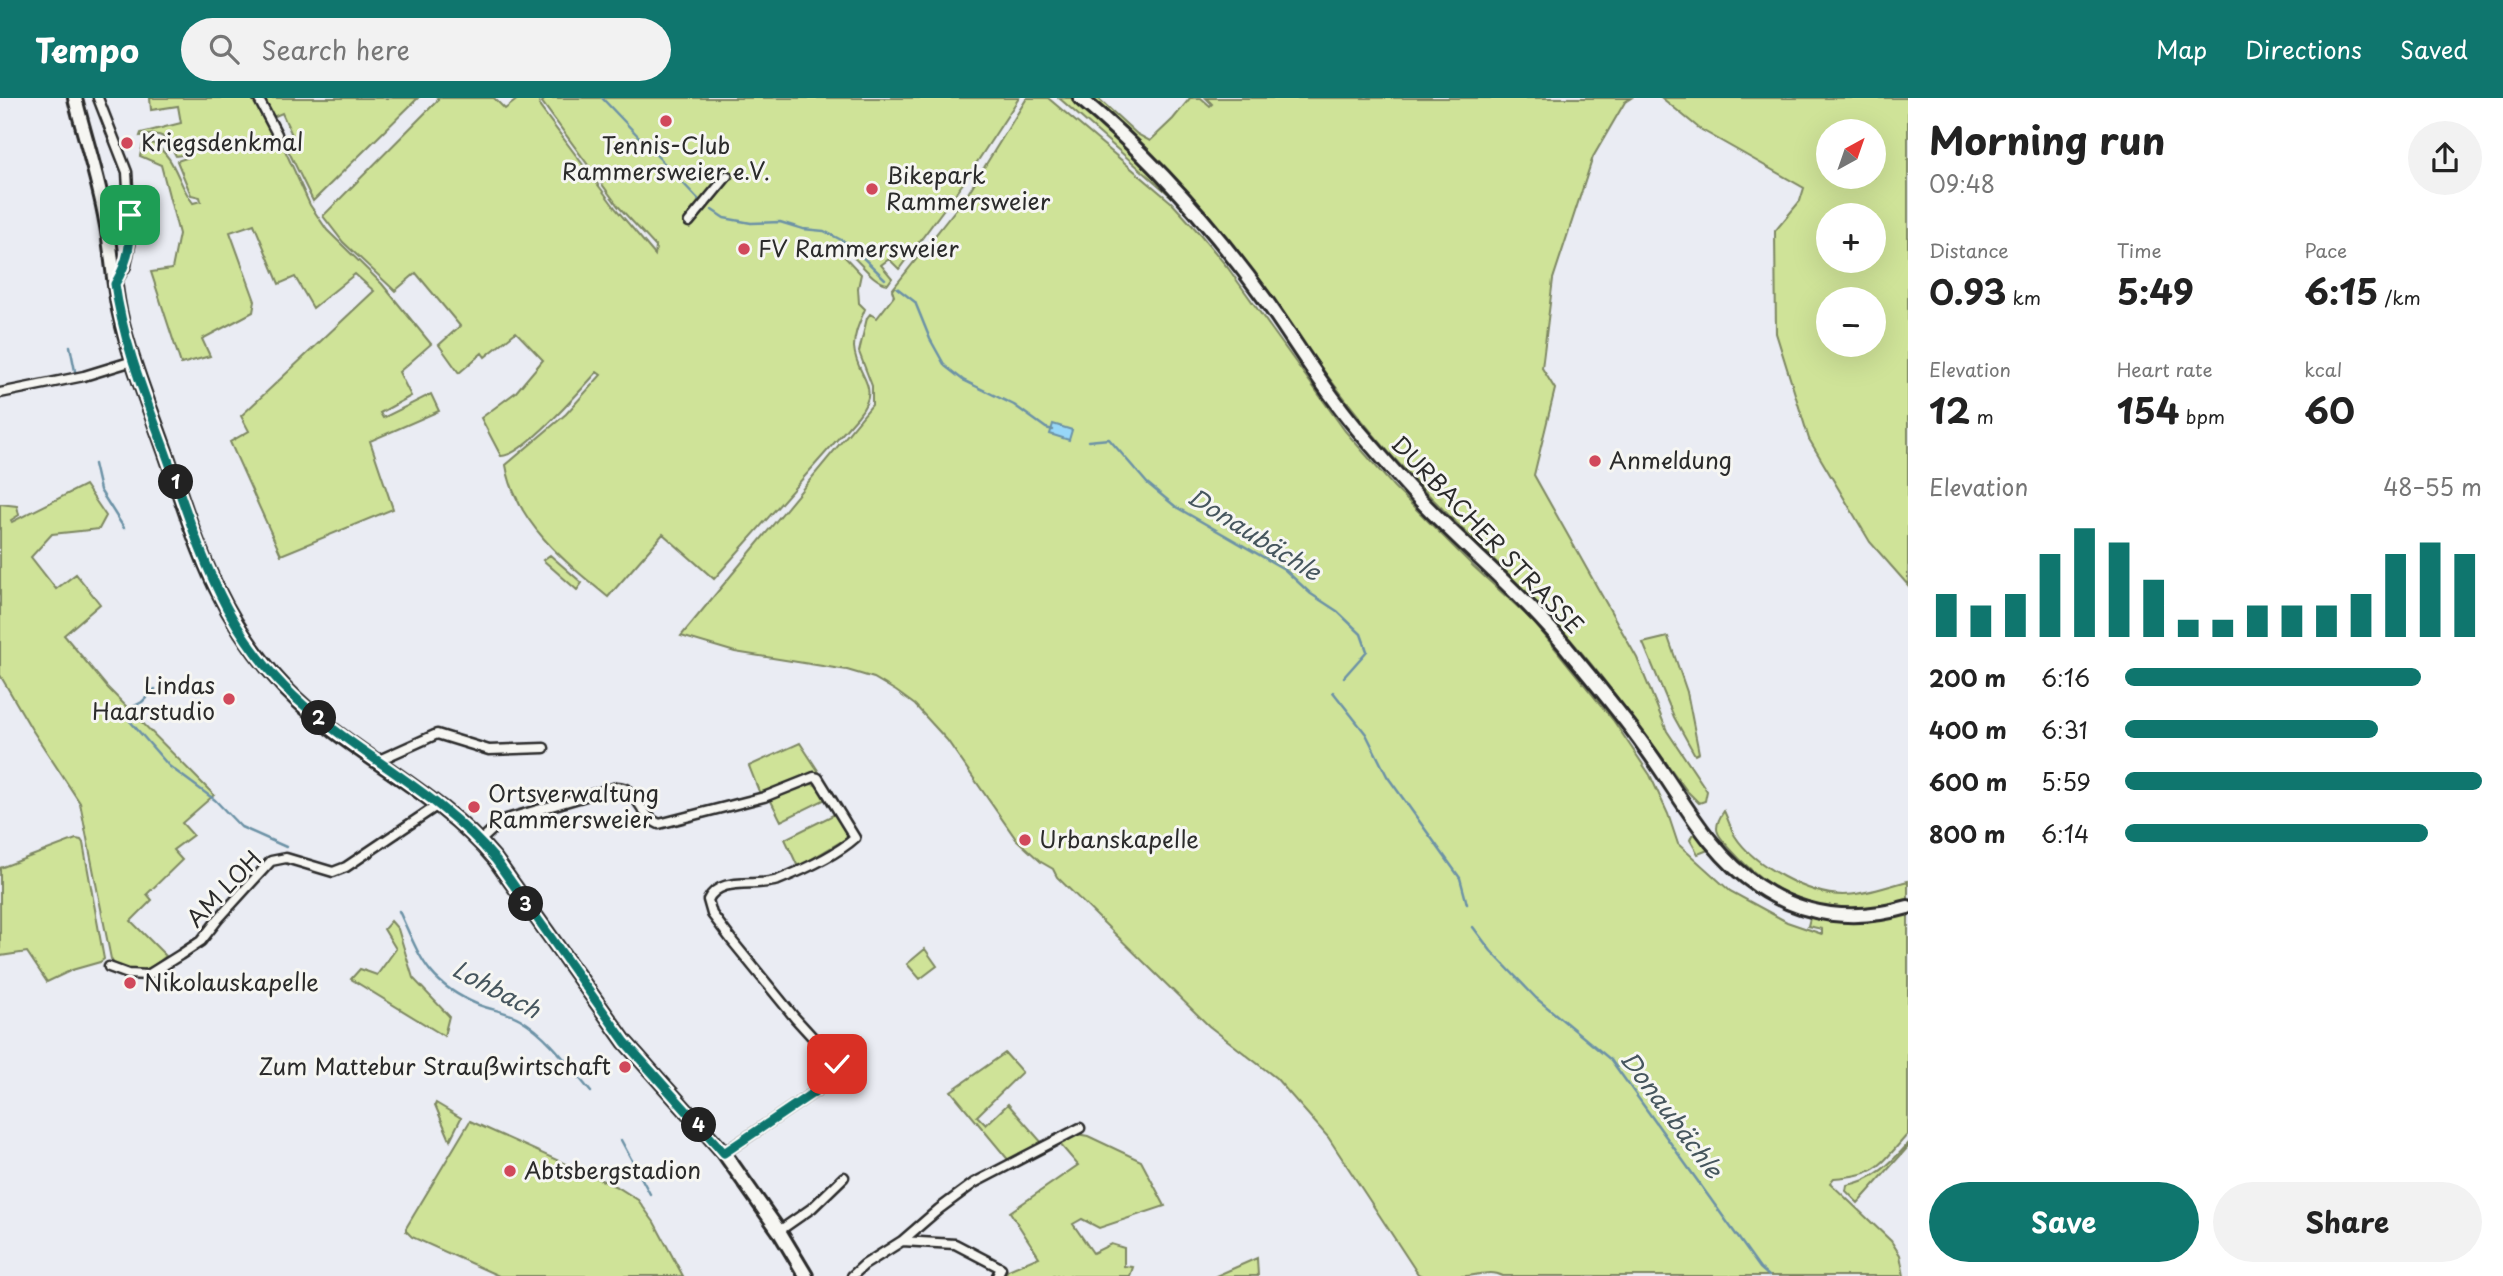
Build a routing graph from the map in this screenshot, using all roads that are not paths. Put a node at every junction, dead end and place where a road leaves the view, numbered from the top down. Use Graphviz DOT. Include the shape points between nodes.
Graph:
graph roads {
  1 [pos="75,98"];
  2 [pos="99,98"];
  3 [pos="258,98"];
  4 [pos="1080,98"];
  5 [pos="277,134"];
  6 [pos="727,176"];
  7 [pos="689,222"];
  8 [pos="115,284"];
  9 [pos="133,361"];
  10 [pos="0,393"];
  11 [pos="544,748"];
  12 [pos="377,761"];
  13 [pos="438,805"];
  14 [pos="480,841"];
  15 [pos="1908,907"];
  16 [pos="109,967"];
  17 [pos="1080,1128"];
  18 [pos="724,1153"];
  19 [pos="844,1177"];
  20 [pos="779,1231"];
  21 [pos="902,1241"];
  22 [pos="806,1276"];
  23 [pos="852,1276"];
  24 [pos="997,1276"];
  1 -- 8 [label="street" via="106,220"];
  2 -- 8 [label="street" via="127,172 131,240 126,266"];
  3 -- 5 [label="street"];
  4 -- 15 [label="street, DURBACHER STRASSE" via="1140,152 1198,215 1352,422 1427,507 1560,639 1734,868 1760,888 1813,911 1852,917"];
  6 -- 7 [label="street"];
  8 -- 9 [label="street"];
  9 -- 10 [label="street"];
  9 -- 12 [label="street" via="196,543 227,612 287,689"];
  11 -- 12 [label="street" via="489,750 437,734"];
  12 -- 13 [label="street"];
  13 -- 14 [label="street"];
  13 -- 16 [label="street, AM LOH" via="333,872 286,858 271,861 201,942 148,975"];
  14 -- 18 [label="street" via="625,1042"];
  14 -- 18 [label="street" via="503,820 617,787 632,793 649,819 659,824 818,778 855,838 776,881 721,886 708,900 712,914 733,942 837,1064 838,1076"];
  17 -- 21 [label="street" via="974,1183"];
  18 -- 20 [label="street"];
  19 -- 20 [label="street"];
  20 -- 22 [label="street"];
  21 -- 23 [label="street"];
  21 -- 24 [label="street" via="955,1244 1001,1268"];
}
